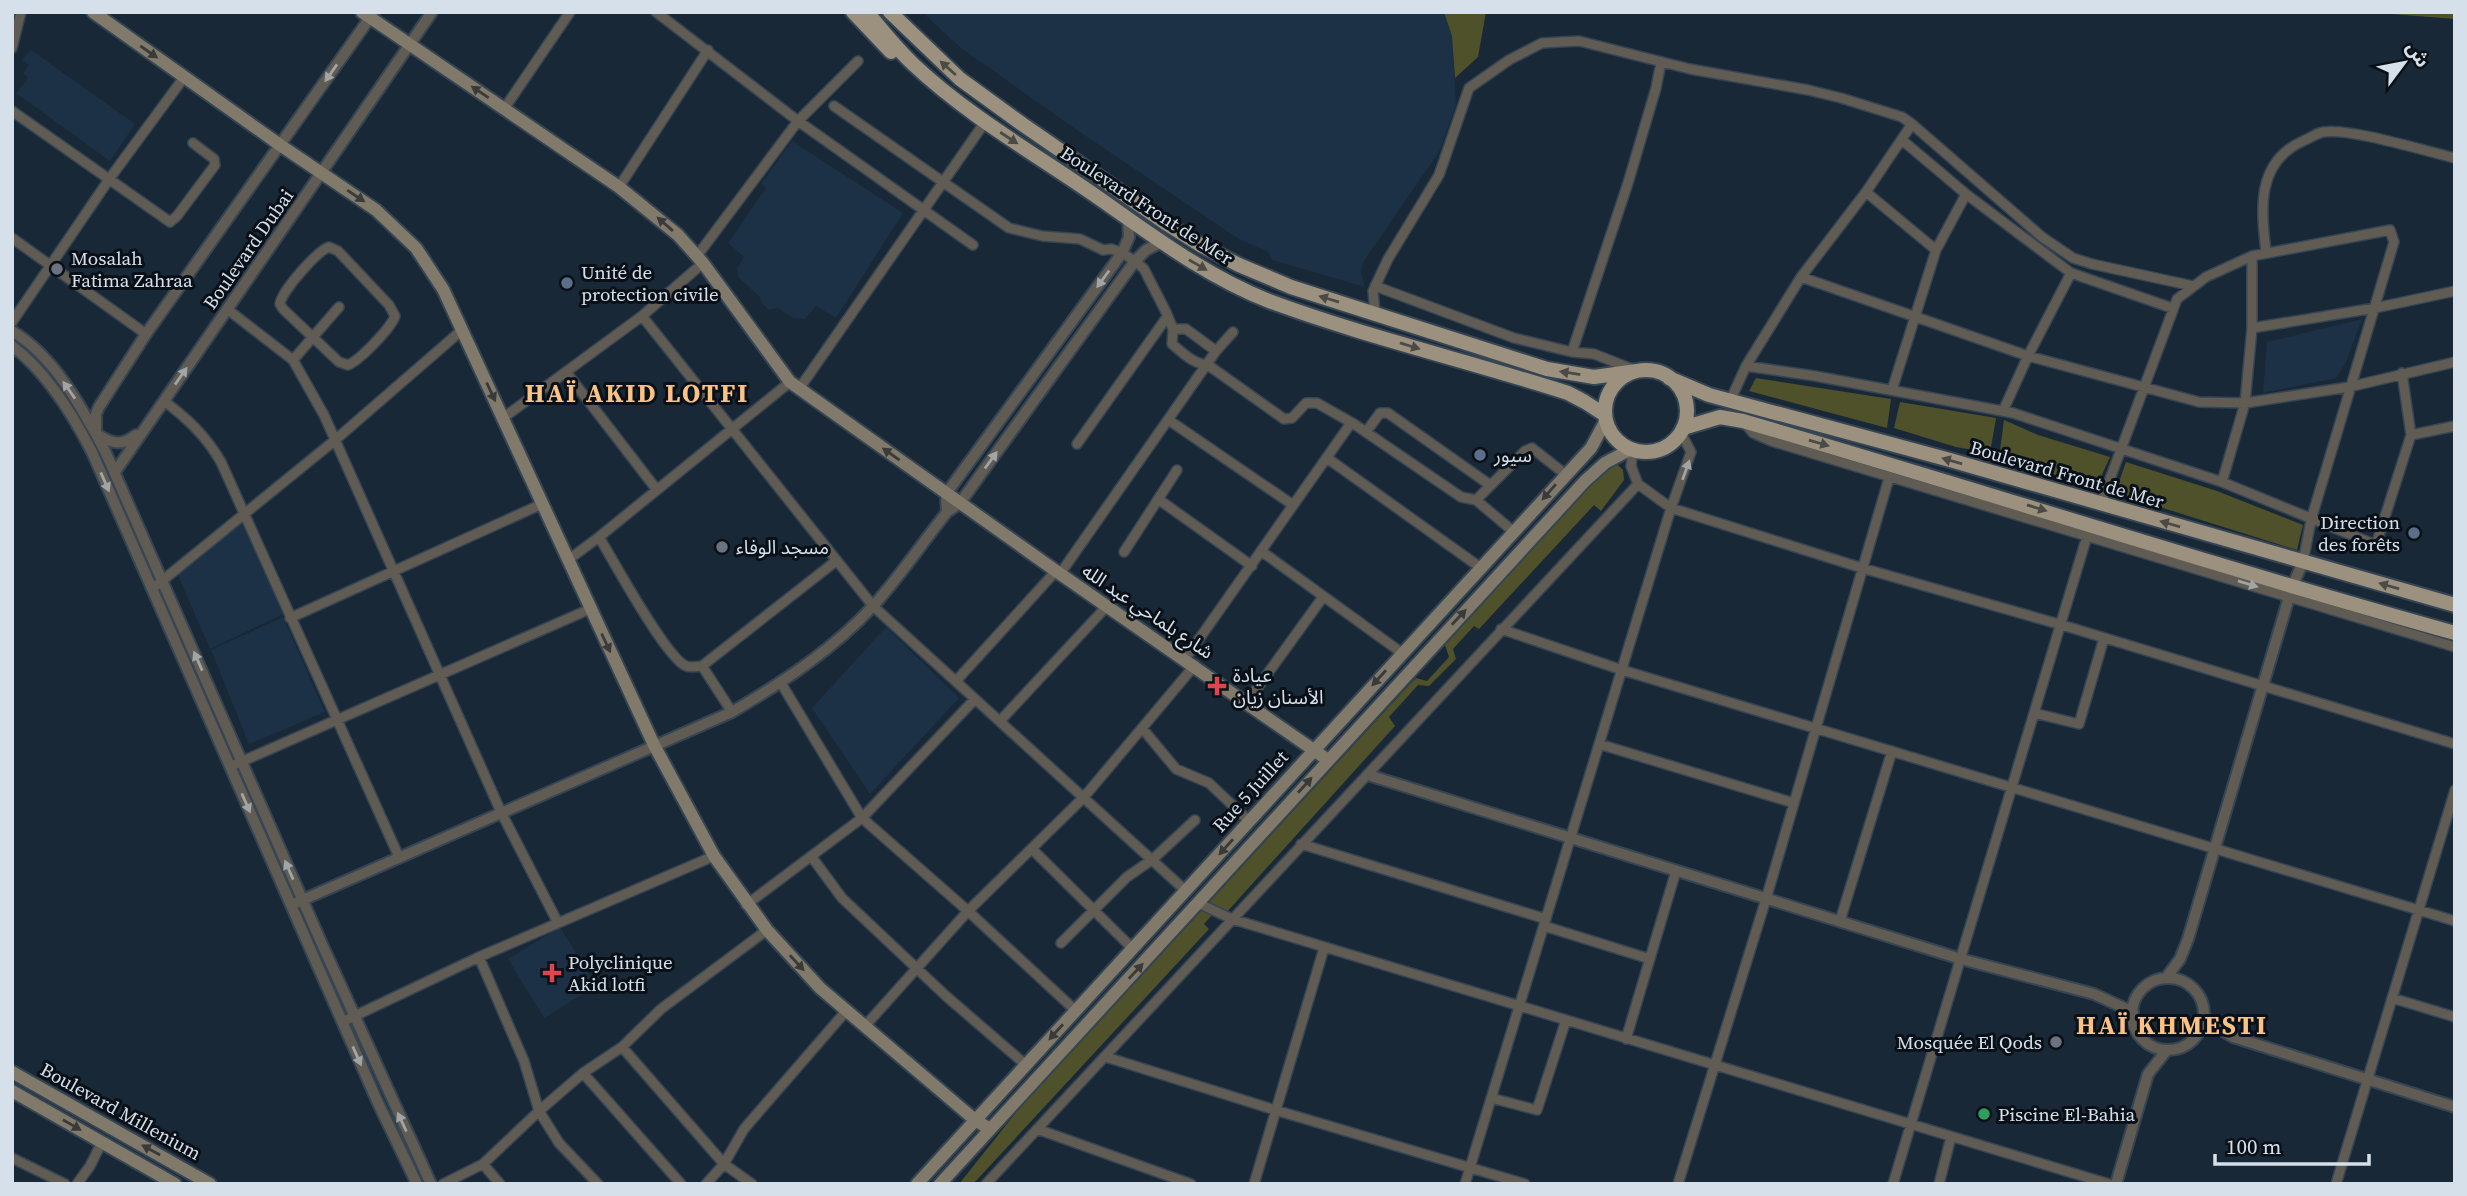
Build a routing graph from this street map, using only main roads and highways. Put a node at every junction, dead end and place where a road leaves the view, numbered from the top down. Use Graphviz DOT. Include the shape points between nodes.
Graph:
graph roads {
  1 [pos="93,12"];
  2 [pos="853,12"];
  3 [pos="867,12"];
  4 [pos="368,14"];
  5 [pos="892,14"];
  6 [pos="931,80"];
  7 [pos="1637,371"];
  8 [pos="1669,378"];
  9 [pos="1605,417"];
  10 [pos="1682,430"];
  11 [pos="1632,450"];
  12 [pos="2455,605"];
  13 [pos="2455,633"];
  14 [pos="1314,750"];
  15 [pos="1328,760"];
  16 [pos="12,1072"];
  17 [pos="12,1091"];
  18 [pos="975,1120"];
  19 [pos="990,1129"];
  20 [pos="175,1184"];
  21 [pos="211,1184"];
  22 [pos="917,1184"];
  23 [pos="940,1184"];
  1 -- 18 [label="main road, one-way" via="376,210 416,248 443,289 654,745 714,856 746,905 820,988"];
  2 -- 6 [label="main road" via="878,41"];
  3 -- 6 [label="main road, Boulevard Front de Mer"];
  14 -- 4 [label="main road, شارع بلماحي عبد الله, one-way" via="794,385 678,234 619,187"];
  7 -- 5 [label="main road, one-way" via="1594,377 1565,373 1291,287 1238,265 1202,246 960,79"];
  6 -- 9 [label="main road, Boulevard Front de Mer, one-way" via="985,122 1214,275 1267,300 1329,321 1567,393"];
  7 -- 8 [label="main road"];
  7 -- 9 [label="main road" via="1613,387"];
  8 -- 10 [label="main road" via="1678,386 1686,406"];
  12 -- 8 [label="main road, Boulevard Front de Mer, one-way" via="1709,395"];
  9 -- 11 [label="main road" via="1612,435"];
  9 -- 14 [label="main road, Rue 5 Juillet, one-way" via="1591,448"];
  10 -- 11 [label="main road" via="1659,450"];
  10 -- 13 [label="main road, Boulevard Front de Mer, one-way" via="1720,417 1743,421 2076,520 2291,592"];
  15 -- 11 [label="main road, Rue 5 Juillet, one-way" via="1585,481 1605,463"];
  14 -- 15 [label="main road, شارع بلماحي عبد الله"];
  14 -- 18 [label="main road, Rue 5 Juillet, one-way"];
  19 -- 15 [label="main road, Rue 5 Juillet, one-way"];
  21 -- 16 [label="main road, Boulevard Millenium, one-way"];
  17 -- 20 [label="main road, Boulevard Millenium, one-way"];
  18 -- 19 [label="main road"];
  18 -- 22 [label="main road, Rue 5 Juillet"];
  19 -- 23 [label="main road, Rue 5 Juillet"];
}
